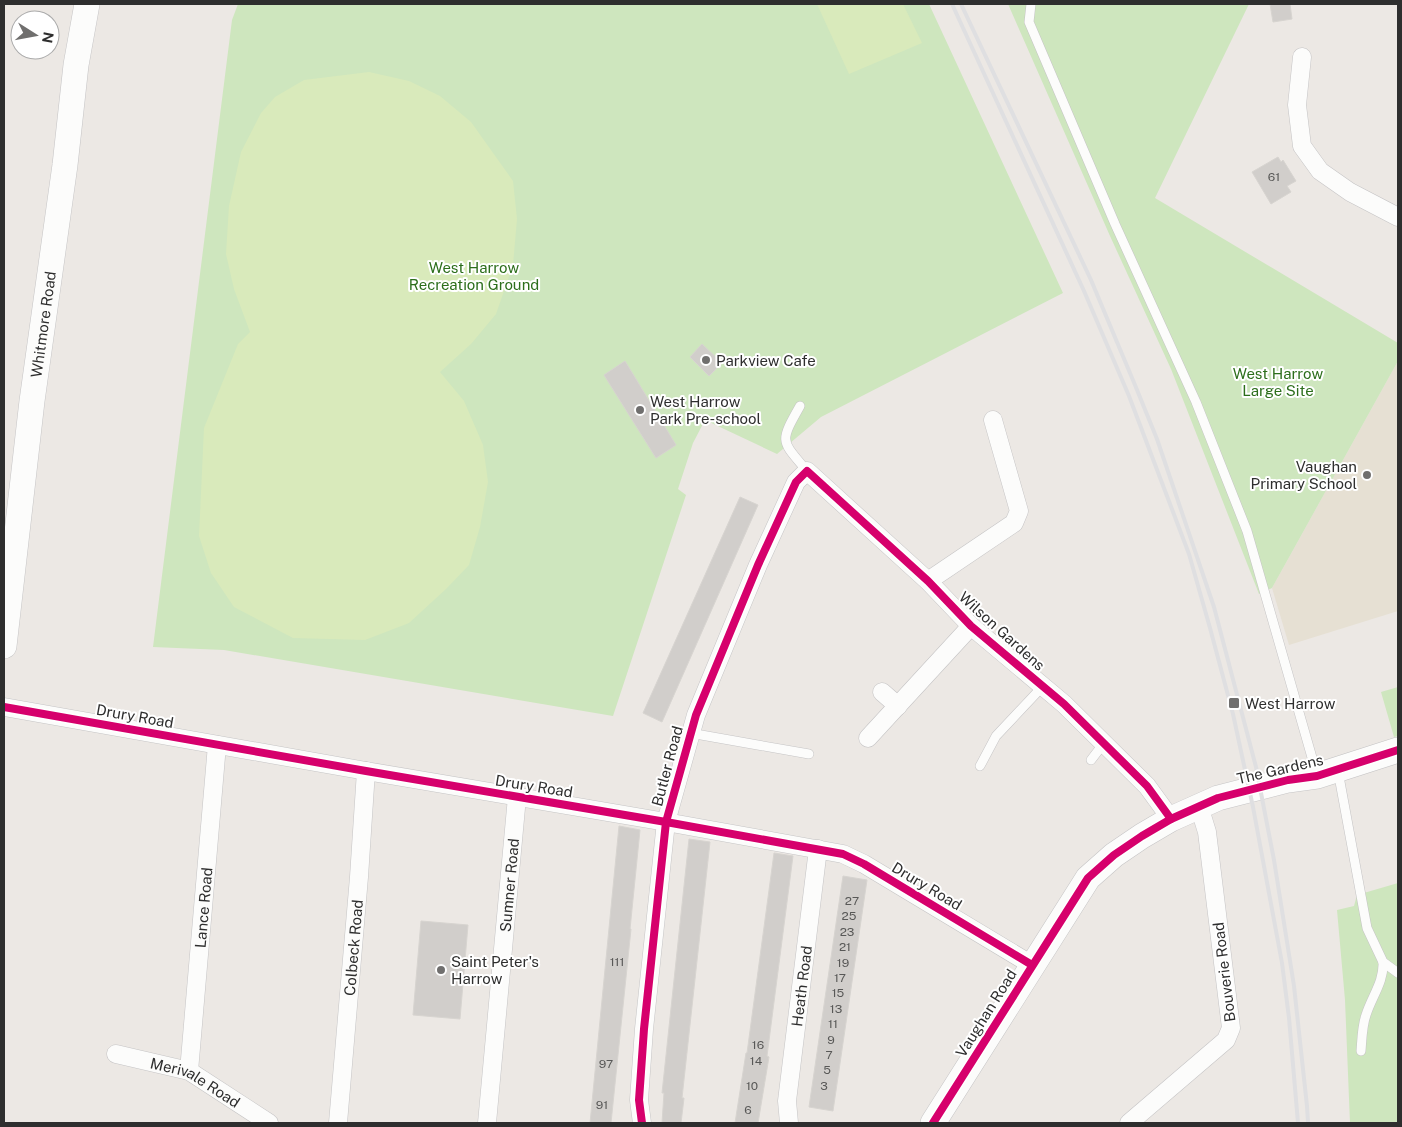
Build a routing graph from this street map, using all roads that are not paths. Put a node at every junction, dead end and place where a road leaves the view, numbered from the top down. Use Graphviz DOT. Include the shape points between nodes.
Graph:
graph roads {
  1 [pos="88,4"];
  2 [pos="1031,4"];
  3 [pos="1302,58"];
  4 [pos="1398,217"];
  5 [pos="800,406"];
  6 [pos="993,420"];
  7 [pos="808,472"];
  8 [pos="928,580"];
  9 [pos="971,626"];
  10 [pos="4,646"];
  11 [pos="1043,686"];
  12 [pos="882,692"];
  13 [pos="898,706"];
  14 [pos="4,707"];
  15 [pos="690,733"];
  16 [pos="868,738"];
  17 [pos="1104,744"];
  18 [pos="217,745"];
  19 [pos="1398,750"];
  20 [pos="809,754"];
  21 [pos="1091,760"];
  22 [pos="980,766"];
  23 [pos="366,771"];
  24 [pos="1327,772"];
  25 [pos="517,797"];
  26 [pos="1199,806"];
  27 [pos="1171,819"];
  28 [pos="666,822"];
  29 [pos="818,849"];
  30 [pos="1383,962"];
  31 [pos="1032,965"];
  32 [pos="1398,973"];
  33 [pos="1361,1051"];
  34 [pos="116,1054"];
  35 [pos="188,1071"];
  36 [pos="269,1123"];
  37 [pos="338,1123"];
  38 [pos="487,1123"];
  39 [pos="642,1123"];
  40 [pos="789,1123"];
  41 [pos="933,1123"];
  42 [pos="1129,1123"];
  1 -- 10 [label="street, Whitmore Road" via="76,64"];
  2 -- 24 [label="lane" via="1029,22 1196,402 1247,531"];
  3 -- 4 [label="street" via="1297,105 1302,146 1320,171 1350,192"];
  5 -- 7 [label="lane" via="786,431 785,441"];
  6 -- 8 [label="street" via="1019,511 1014,523"];
  7 -- 8 [label="street, Wilson Gardens"];
  7 -- 15 [label="street, Butler Road" via="796,482 766,548"];
  8 -- 9 [label="street, Wilson Gardens"];
  9 -- 11 [label="street, Wilson Gardens"];
  9 -- 13 [label="street, Wilson Gardens"];
  11 -- 17 [label="street, Wilson Gardens"];
  11 -- 22 [label="lane" via="996,736"];
  12 -- 13 [label="street"];
  13 -- 16 [label="street, Wilson Gardens"];
  14 -- 18 [label="street, Drury Road"];
  15 -- 20 [label="lane"];
  15 -- 28 [label="street, Butler Road"];
  17 -- 21 [label="lane"];
  17 -- 27 [label="street, Wilson Gardens" via="1147,786"];
  18 -- 23 [label="street, Drury Road"];
  18 -- 35 [label="street, Lance Road"];
  19 -- 24 [label="street, The Gardens"];
  23 -- 25 [label="street, Drury Road"];
  23 -- 37 [label="street, Colbeck Road"];
  24 -- 26 [label="street, The Gardens" via="1218,798"];
  24 -- 30 [label="lane" via="1367,928"];
  25 -- 28 [label="street, Drury Road"];
  25 -- 38 [label="street, Sumner Road"];
  26 -- 27 [label="street, The Gardens"];
  26 -- 42 [label="street, Bouverie Road" via="1207,832 1231,1028 1226,1040"];
  27 -- 31 [label="street, Vaughan Road" via="1114,855 1088,878"];
  28 -- 29 [label="street, Drury Road"];
  28 -- 39 [label="street, Butler Road" via="644,1029 639,1100"];
  29 -- 31 [label="street, Drury Road" via="843,854 864,864"];
  29 -- 40 [label="street, Heath Road" via="787,1101"];
  30 -- 32 [label="lane"];
  30 -- 33 [label="lane" via="1378,989 1366,1015"];
  31 -- 41 [label="street, Vaughan Road"];
  34 -- 35 [label="street, Merivale Road"];
  35 -- 36 [label="street, Merivale Road"];
}
